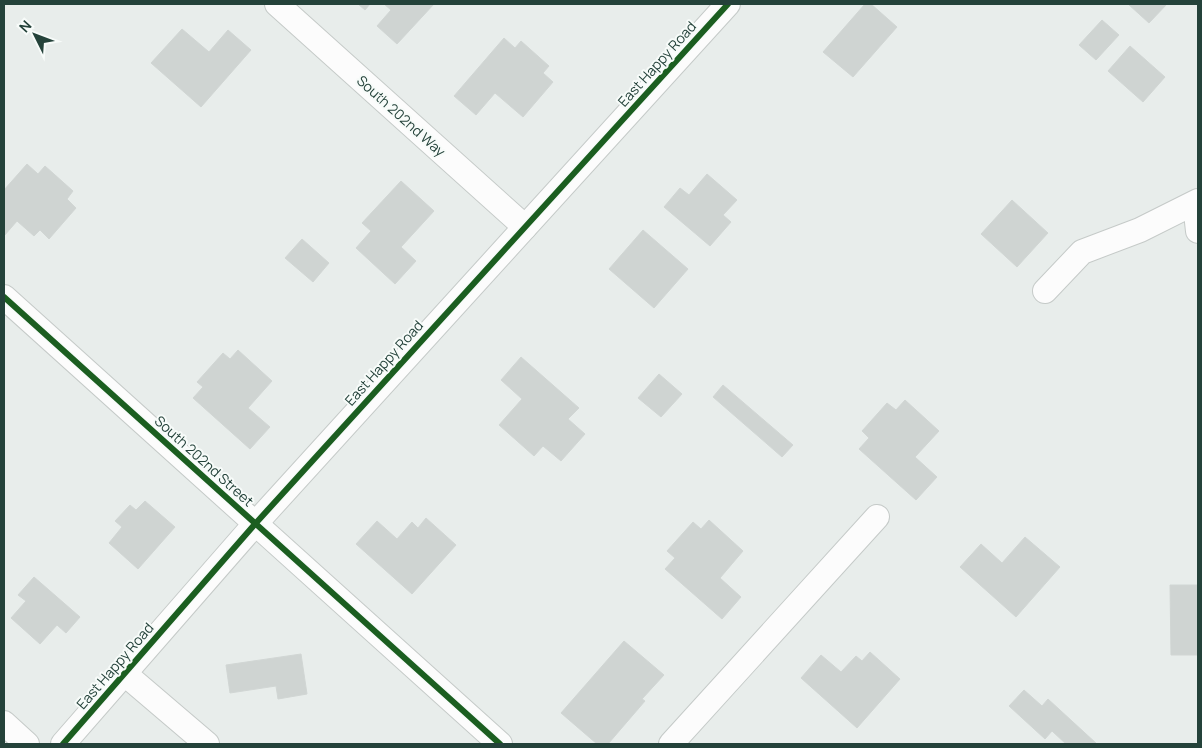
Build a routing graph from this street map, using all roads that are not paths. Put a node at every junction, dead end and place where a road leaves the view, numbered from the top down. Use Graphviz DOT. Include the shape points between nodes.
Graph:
graph roads {
  1 [pos="276,4"];
  2 [pos="728,4"];
  3 [pos="1198,201"];
  4 [pos="1198,205"];
  5 [pos="525,227"];
  6 [pos="1198,231"];
  7 [pos="1045,291"];
  8 [pos="4,297"];
  9 [pos="877,517"];
  10 [pos="255,524"];
  11 [pos="125,674"];
  12 [pos="4,723"];
  13 [pos="28,744"];
  14 [pos="63,744"];
  15 [pos="207,744"];
  16 [pos="500,744"];
  17 [pos="671,744"];
  1 -- 5 [label="street, South 202nd Way"];
  2 -- 5 [label="street, East Happy Road"];
  3 -- 7 [label="street" via="1140,230 1082,252"];
  4 -- 6 [label="street"];
  5 -- 10 [label="street, East Happy Road"];
  8 -- 10 [label="street, South 202nd Street"];
  9 -- 17 [label="street"];
  10 -- 11 [label="street, East Happy Road"];
  10 -- 16 [label="street, South 202nd Street"];
  11 -- 14 [label="street, East Happy Road"];
  11 -- 15 [label="street"];
  12 -- 13 [label="street"];
}
